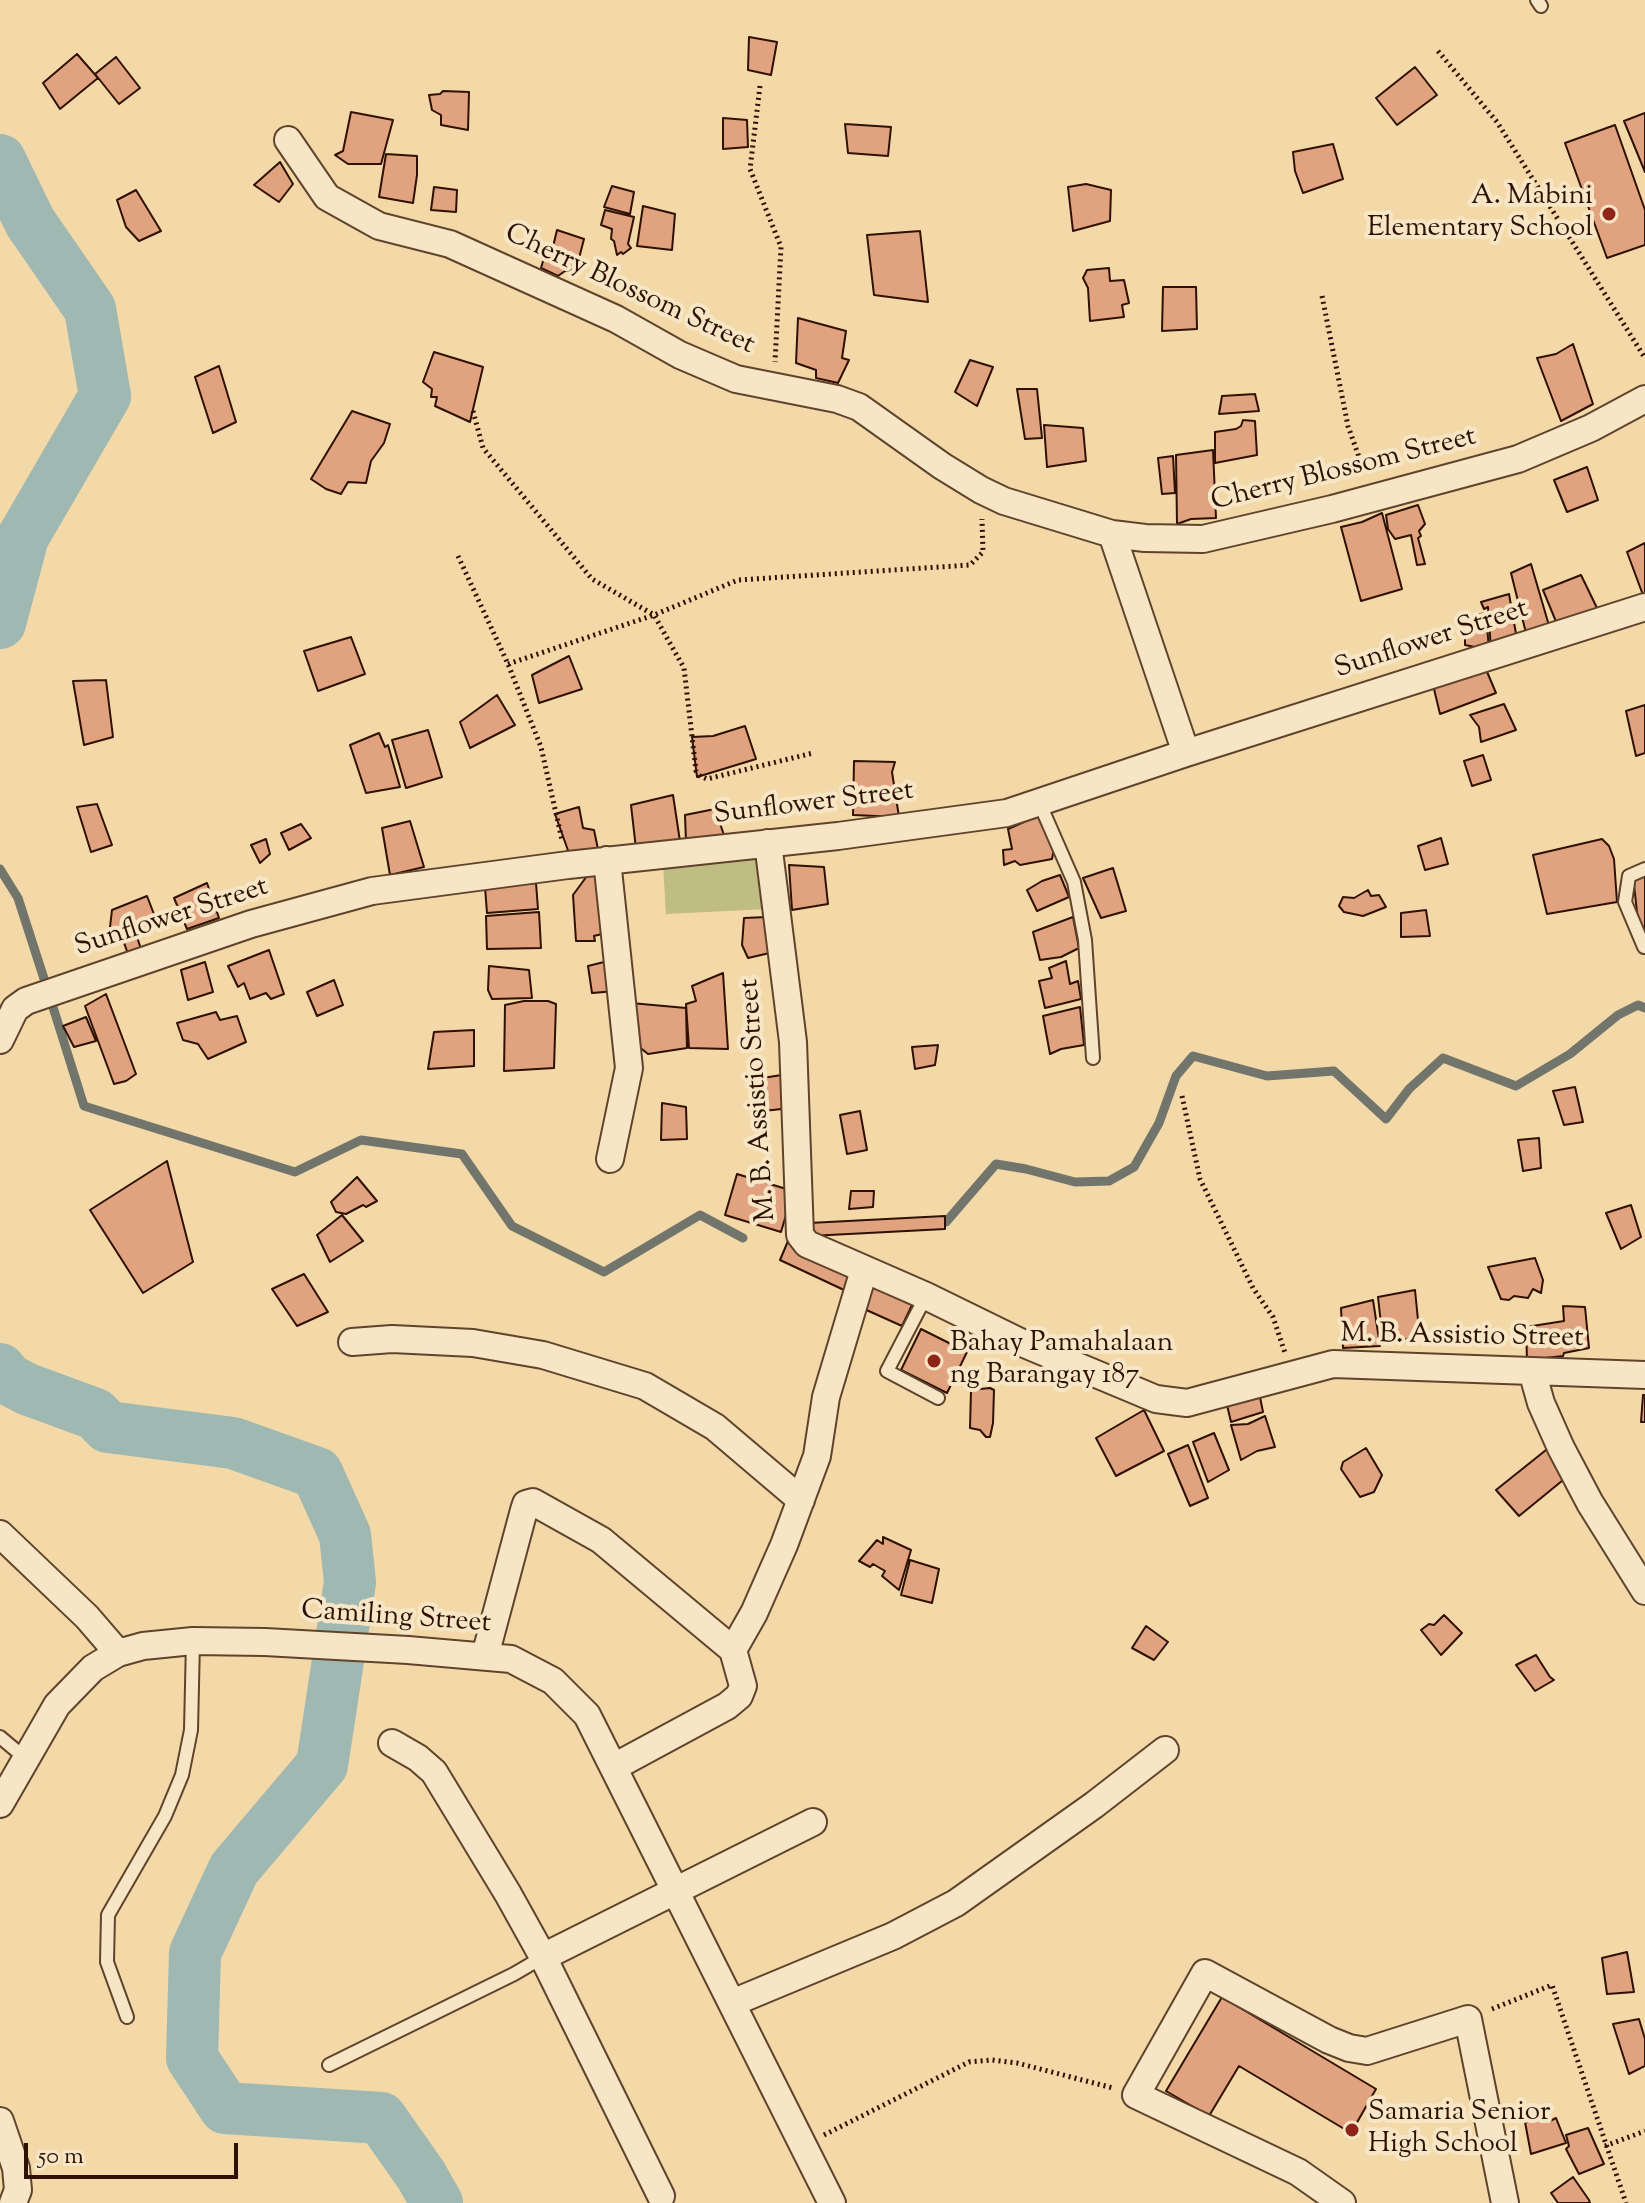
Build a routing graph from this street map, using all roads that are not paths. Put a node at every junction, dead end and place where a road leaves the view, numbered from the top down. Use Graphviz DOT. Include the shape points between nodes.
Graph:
graph roads {
  1 [pos="288,140"];
  2 [pos="1645,399"];
  3 [pos="1112,534"];
  4 [pos="1645,607"];
  5 [pos="1186,753"];
  6 [pos="1039,802"];
  7 [pos="768,843"];
  8 [pos="607,860"];
  9 [pos="1645,869"];
  10 [pos="1644,947"];
  11 [pos="0,1040"];
  12 [pos="1093,1058"];
  13 [pos="610,1159"];
  14 [pos="864,1270"];
  15 [pos="926,1296"];
  16 [pos="352,1342"];
  17 [pos="1532,1371"];
  18 [pos="1645,1375"];
  19 [pos="938,1398"];
  20 [pos="801,1500"];
  21 [pos="0,1534"];
  22 [pos="1645,1591"];
  23 [pos="193,1641"];
  24 [pos="733,1650"];
  25 [pos="118,1653"];
  26 [pos="485,1656"];
  27 [pos="0,1737"];
  28 [pos="392,1743"];
  29 [pos="1165,1750"];
  30 [pos="25,1758"];
  31 [pos="614,1767"];
  32 [pos="0,1804"];
  33 [pos="813,1822"];
  34 [pos="675,1890"];
  35 [pos="543,1957"];
  36 [pos="732,2003"];
  37 [pos="127,2017"];
  38 [pos="329,2065"];
  39 [pos="0,2121"];
  40 [pos="661,2196"];
  41 [pos="13,2203"];
  42 [pos="832,2203"];
  43 [pos="1342,2203"];
  44 [pos="1505,2203"];
  1 -- 3 [label="street, Cherry Blossom Street" via="327,197 379,226 450,244 736,379 859,407 981,490"];
  2 -- 3 [label="street, Cherry Blossom Street" via="1518,459 1373,498 1222,536"];
  3 -- 5 [label="street"];
  4 -- 5 [label="street, Sunflower Street"];
  5 -- 6 [label="street, Sunflower Street"];
  6 -- 7 [label="street, Sunflower Street" via="1007,813"];
  6 -- 12 [label="lane" via="1074,882 1085,940"];
  7 -- 8 [label="street, Sunflower Street"];
  7 -- 14 [label="street, M. B. Assistio Street" via="793,1042 800,1235 807,1244"];
  8 -- 11 [label="street, Sunflower Street" via="372,891 251,924 26,1001 15,1009"];
  8 -- 13 [label="street" via="629,1068"];
  9 -- 10 [label="lane" via="1629,876 1625,902"];
  14 -- 15 [label="street, M. B. Assistio Street"];
  14 -- 20 [label="street"];
  15 -- 17 [label="street, M. B. Assistio Street" via="1156,1399 1187,1403 1333,1364"];
  15 -- 19 [label="lane" via="887,1371"];
  16 -- 20 [label="street" via="473,1343 543,1355 645,1386 715,1427"];
  17 -- 18 [label="street, M. B. Assistio Street"];
  17 -- 22 [label="street" via="1561,1448"];
  20 -- 24 [label="street"];
  21 -- 25 [label="street"];
  23 -- 25 [label="street, Camiling Street"];
  23 -- 26 [label="street, Camiling Street"];
  23 -- 37 [label="lane" via="191,1730 182,1775 165,1816 108,1915 107,1962"];
  24 -- 26 [label="street" via="601,1540 533,1502 524,1510"];
  24 -- 31 [label="street" via="743,1686 739,1696"];
  25 -- 30 [label="street, Camiling Street" via="93,1668 57,1705"];
  26 -- 31 [label="street, Camiling Street" via="511,1659 553,1681 587,1715"];
  27 -- 30 [label="lane"];
  28 -- 35 [label="street" via="434,1772"];
  29 -- 36 [label="street" via="956,1903 893,1936"];
  30 -- 32 [label="street, Camiling Street"];
  31 -- 34 [label="street, Camiling Street"];
  33 -- 34 [label="street"];
  34 -- 35 [label="street"];
  34 -- 36 [label="street, Camiling Street"];
  35 -- 38 [label="lane"];
  35 -- 40 [label="street"];
  36 -- 42 [label="street, Camiling Street"];
  39 -- 41 [label="street" via="16,2168"];
  43 -- 44 [label="street" via="1298,2172 1136,2095 1205,1973 1349,2048 1380,2049 1468,2019"];
}
